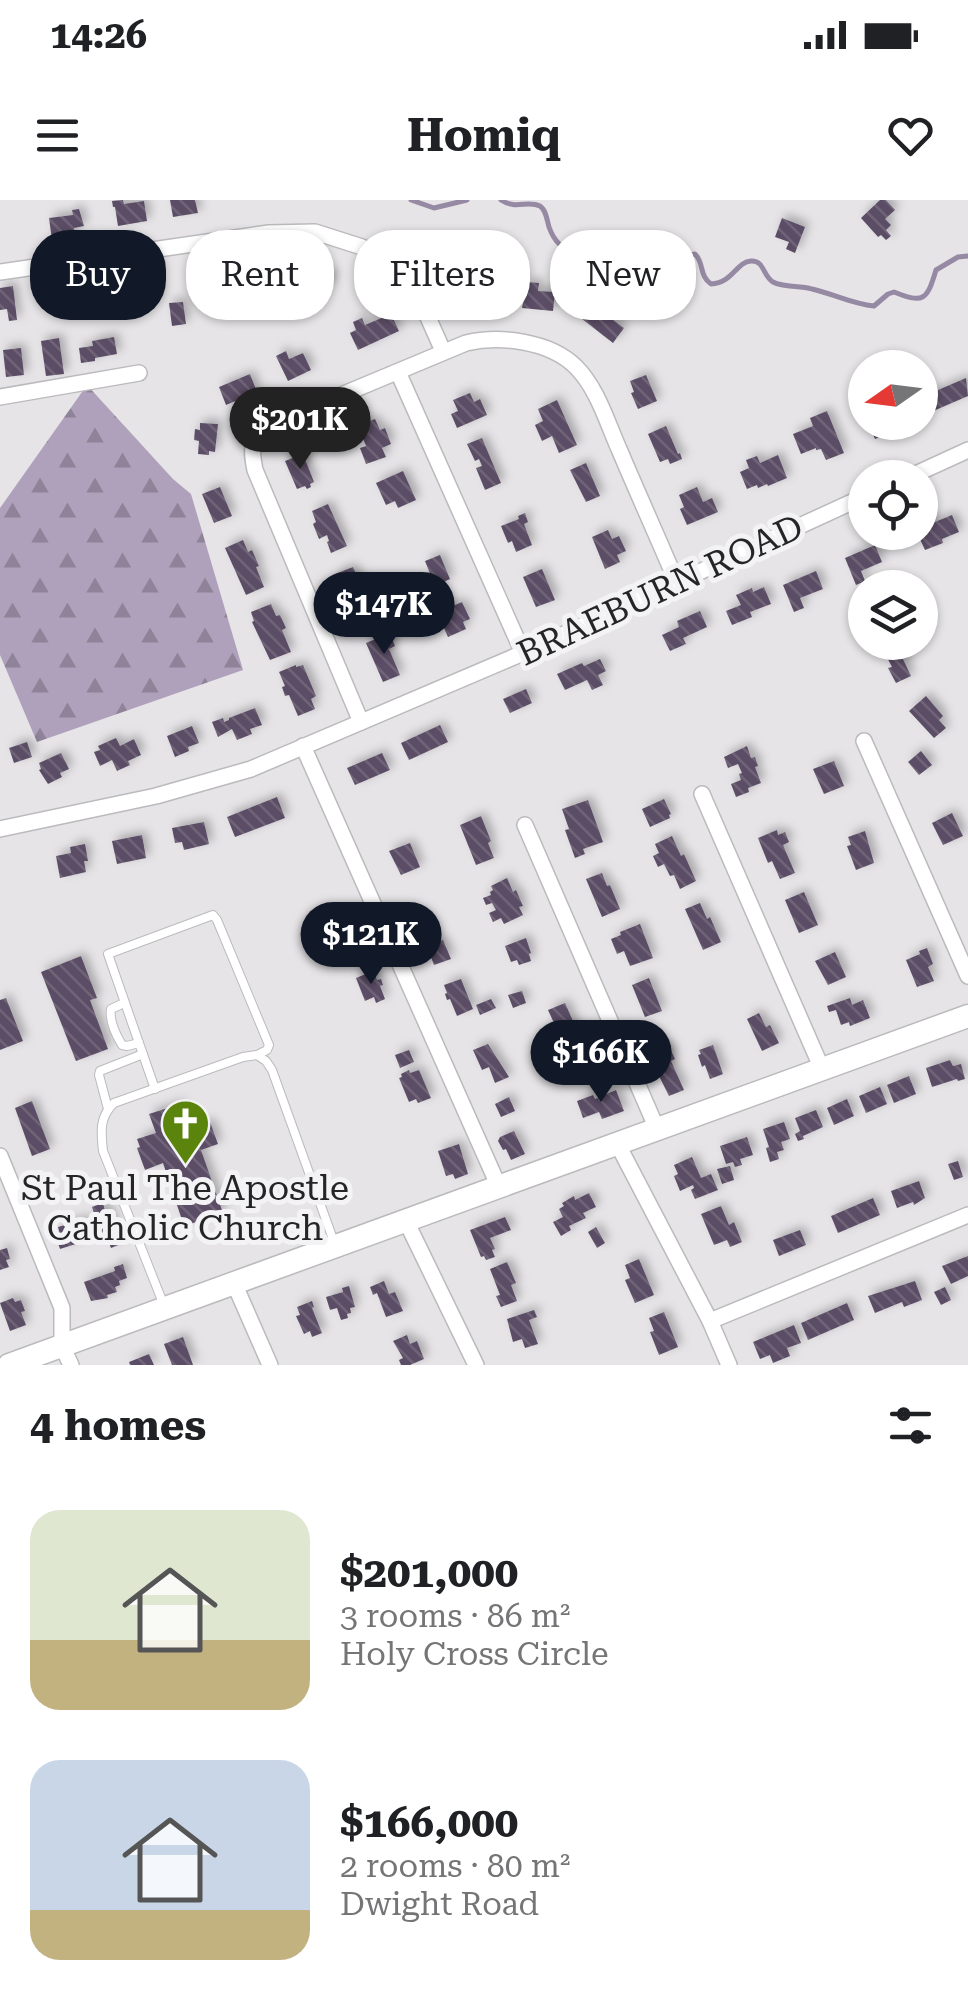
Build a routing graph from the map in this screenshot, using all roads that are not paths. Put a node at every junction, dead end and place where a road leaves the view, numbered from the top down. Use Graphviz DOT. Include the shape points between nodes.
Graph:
graph roads {
  1 [pos="0,272"];
  2 [pos="443,351"];
  3 [pos="398,372"];
  4 [pos="139,373"];
  5 [pos="0,396"];
  6 [pos="968,450"];
  7 [pos="938,464"];
  8 [pos="848,504"];
  9 [pos="677,583"];
  10 [pos="523,653"];
  11 [pos="361,722"];
  12 [pos="864,741"];
  13 [pos="303,746"];
  14 [pos="702,794"];
  15 [pos="524,825"];
  16 [pos="0,828"];
  17 [pos="968,976"];
  18 [pos="124,1003"];
  19 [pos="968,1016"];
  20 [pos="139,1043"];
  21 [pos="143,1054"];
  22 [pos="257,1055"];
  23 [pos="822,1068"];
  24 [pos="155,1088"];
  25 [pos="108,1108"];
  26 [pos="657,1128"];
  27 [pos="617,1143"];
  28 [pos="0,1156"];
  29 [pos="499,1187"];
  30 [pos="968,1215"];
  31 [pos="406,1221"];
  32 [pos="336,1246"];
  33 [pos="234,1283"];
  34 [pos="164,1308"];
  35 [pos="710,1321"];
  36 [pos="66,1356"];
  37 [pos="8,1365"];
  38 [pos="270,1365"];
  39 [pos="476,1365"];
  40 [pos="729,1365"];
  1 -- 2 [label="street" via="315,232 362,247 400,271 415,288"];
  2 -- 3 [label="street"];
  2 -- 9 [label="street" via="478,340 504,341 552,351 576,366"];
  3 -- 10 [label="street"];
  3 -- 11 [label="street" via="272,424 252,450 254,470"];
  4 -- 5 [label="street"];
  6 -- 7 [label="street"];
  8 -- 9 [label="street, BRAEBURN ROAD"];
  9 -- 10 [label="street, BRAEBURN ROAD"];
  10 -- 11 [label="street, BRAEBURN ROAD"];
  11 -- 13 [label="street, BRAEBURN ROAD"];
  12 -- 17 [label="street"];
  13 -- 16 [label="street, BRAEBURN ROAD" via="206,784"];
  13 -- 29 [label="street"];
  14 -- 23 [label="street"];
  15 -- 26 [label="street"];
  18 -- 20 [label="lane"];
  18 -- 20 [label="lane" via="111,1010 117,1036 122,1045"];
  18 -- 22 [label="lane" via="108,954 213,915 268,1045"];
  19 -- 23 [label="main road"];
  20 -- 21 [label="lane"];
  21 -- 24 [label="lane"];
  21 -- 25 [label="lane" via="100,1072"];
  22 -- 24 [label="lane"];
  22 -- 32 [label="lane" via="272,1070"];
  23 -- 26 [label="main road"];
  24 -- 25 [label="lane"];
  25 -- 34 [label="lane" via="103,1150"];
  26 -- 27 [label="main road"];
  27 -- 29 [label="main road"];
  27 -- 35 [label="street"];
  28 -- 36 [label="street" via="62,1308"];
  29 -- 31 [label="main road"];
  30 -- 35 [label="street"];
  31 -- 32 [label="main road"];
  31 -- 39 [label="street"];
  32 -- 33 [label="main road"];
  33 -- 34 [label="main road"];
  33 -- 38 [label="street"];
  34 -- 36 [label="main road"];
  35 -- 40 [label="street"];
  36 -- 37 [label="main road"];
}
